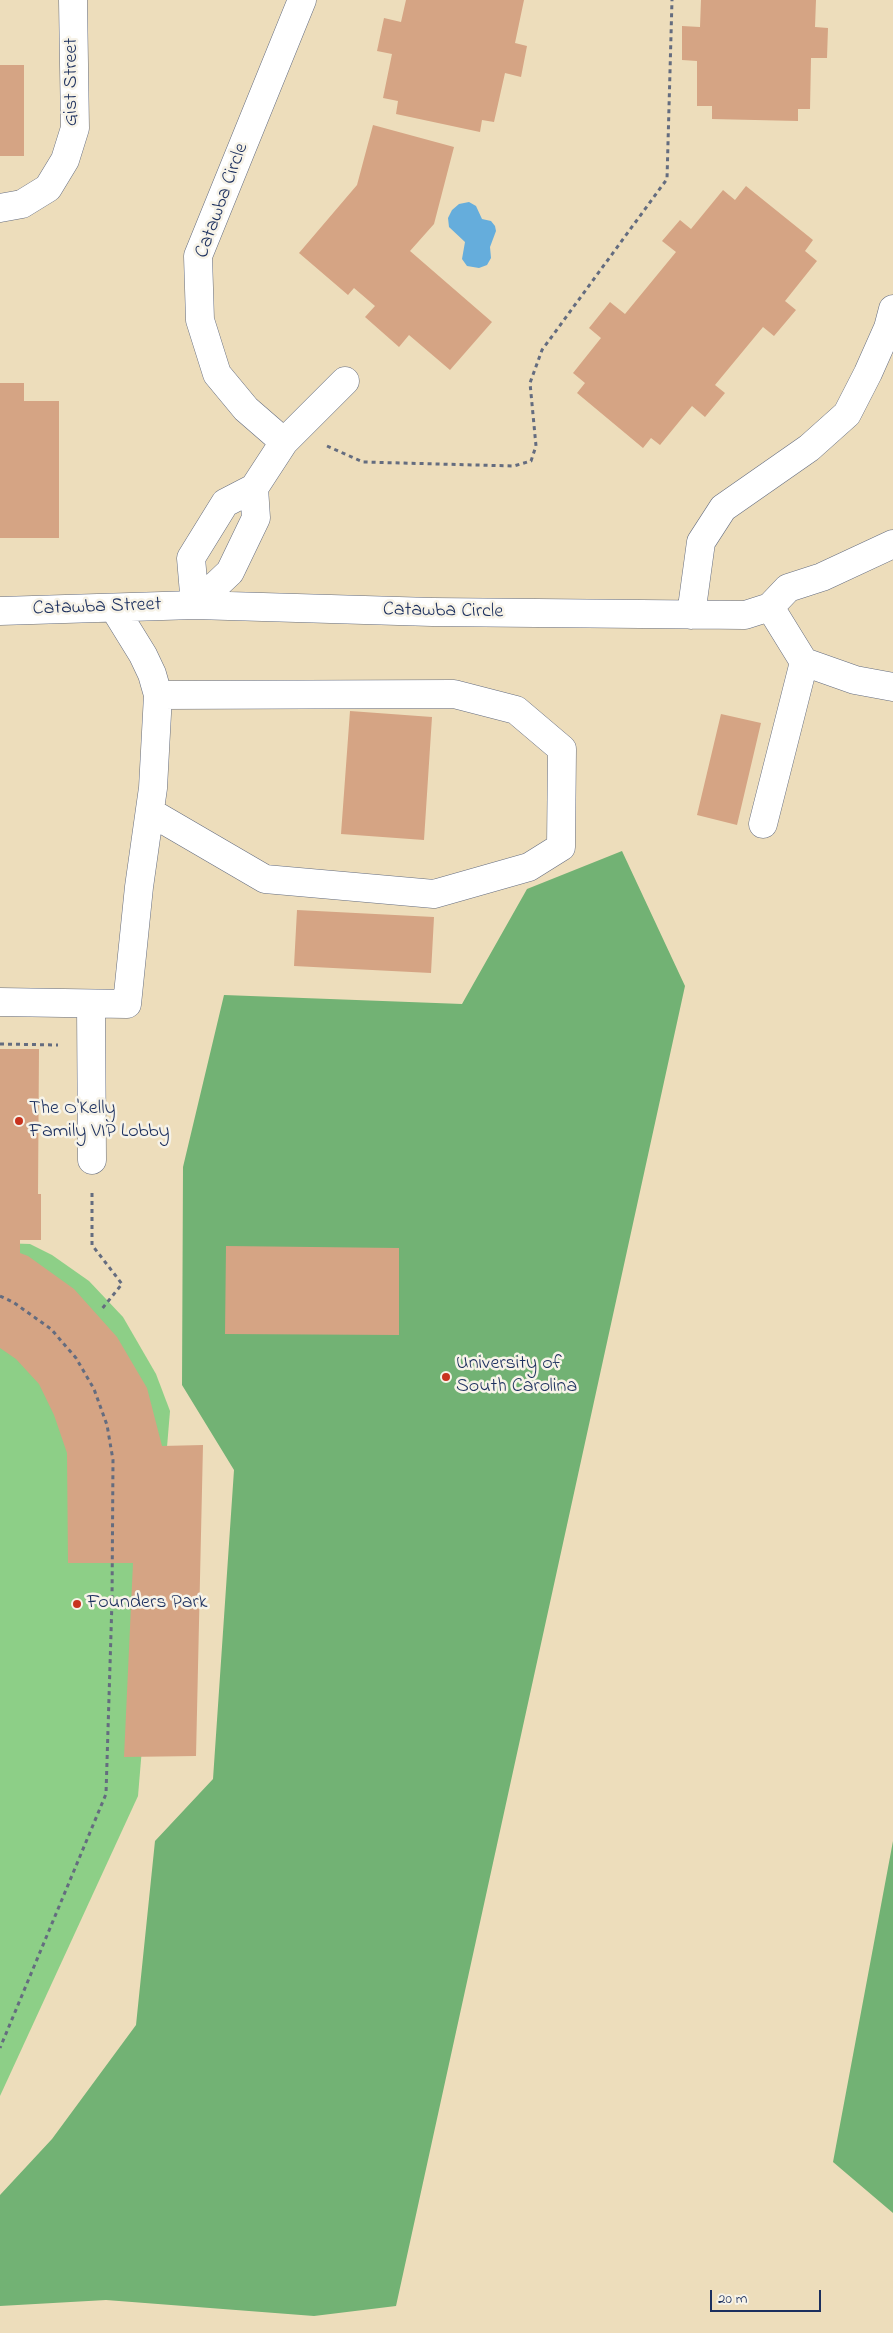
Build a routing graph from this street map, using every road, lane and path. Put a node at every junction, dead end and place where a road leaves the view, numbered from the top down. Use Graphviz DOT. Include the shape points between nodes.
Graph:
graph roads {
  1 [pos="72,0"];
  2 [pos="302,0"];
  3 [pos="672,0"];
  4 [pos="0,208"];
  5 [pos="893,309"];
  6 [pos="345,381"];
  7 [pos="291,435"];
  8 [pos="254,488"];
  9 [pos="893,544"];
  10 [pos="195,605"];
  11 [pos="770,607"];
  12 [pos="114,608"];
  13 [pos="0,611"];
  14 [pos="691,615"];
  15 [pos="804,662"];
  16 [pos="893,687"];
  17 [pos="158,696"];
  18 [pos="150,812"];
  19 [pos="763,824"];
  20 [pos="0,1002"];
  21 [pos="92,1004"];
  22 [pos="0,1044"];
  23 [pos="91,1045"];
  24 [pos="92,1160"];
  25 [pos="0,1296"];
  26 [pos="102,1310"];
  27 [pos="0,2048"];
  1 -- 4 [label="street, Gist Street" via="75,128 65,160 48,188 22,204"];
  2 -- 7 [label="street, Catawba Circle" via="198,256 200,320 217,374 246,409"];
  3 -- 7 [label="path" via="667,179 542,350 530,383 536,446 531,461 514,466 363,462 323,444"];
  5 -- 14 [label="street" via="888,328 847,414 809,448 723,508 701,542"];
  6 -- 7 [label="street"];
  7 -- 8 [label="street"];
  8 -- 10 [label="street" via="256,518 230,572"];
  8 -- 10 [label="street" via="225,503 191,558"];
  9 -- 11 [label="street" via="822,577 788,588"];
  10 -- 12 [label="street, Catawba Street"];
  10 -- 14 [label="street, Catawba Circle"];
  11 -- 14 [label="street, Catawba Circle" via="745,615"];
  11 -- 15 [label="street"];
  12 -- 13 [label="street, Catawba Street"];
  12 -- 17 [label="street" via="143,655"];
  15 -- 16 [label="street" via="855,680"];
  15 -- 19 [label="street"];
  17 -- 18 [label="street"];
  17 -- 18 [label="street" via="454,694 516,710 562,749 561,847 528,867 434,894 265,879"];
  18 -- 21 [label="street" via="127,1004"];
  20 -- 21 [label="street"];
  21 -- 23 [label="street"];
  22 -- 23 [label="path"];
  23 -- 24 [label="street"];
  24 -- 26 [label="path" via="92,1245 122,1284"];
  25 -- 27 [label="path" via="51,1329 76,1358 94,1389 107,1425 113,1460 106,1794"];
}
